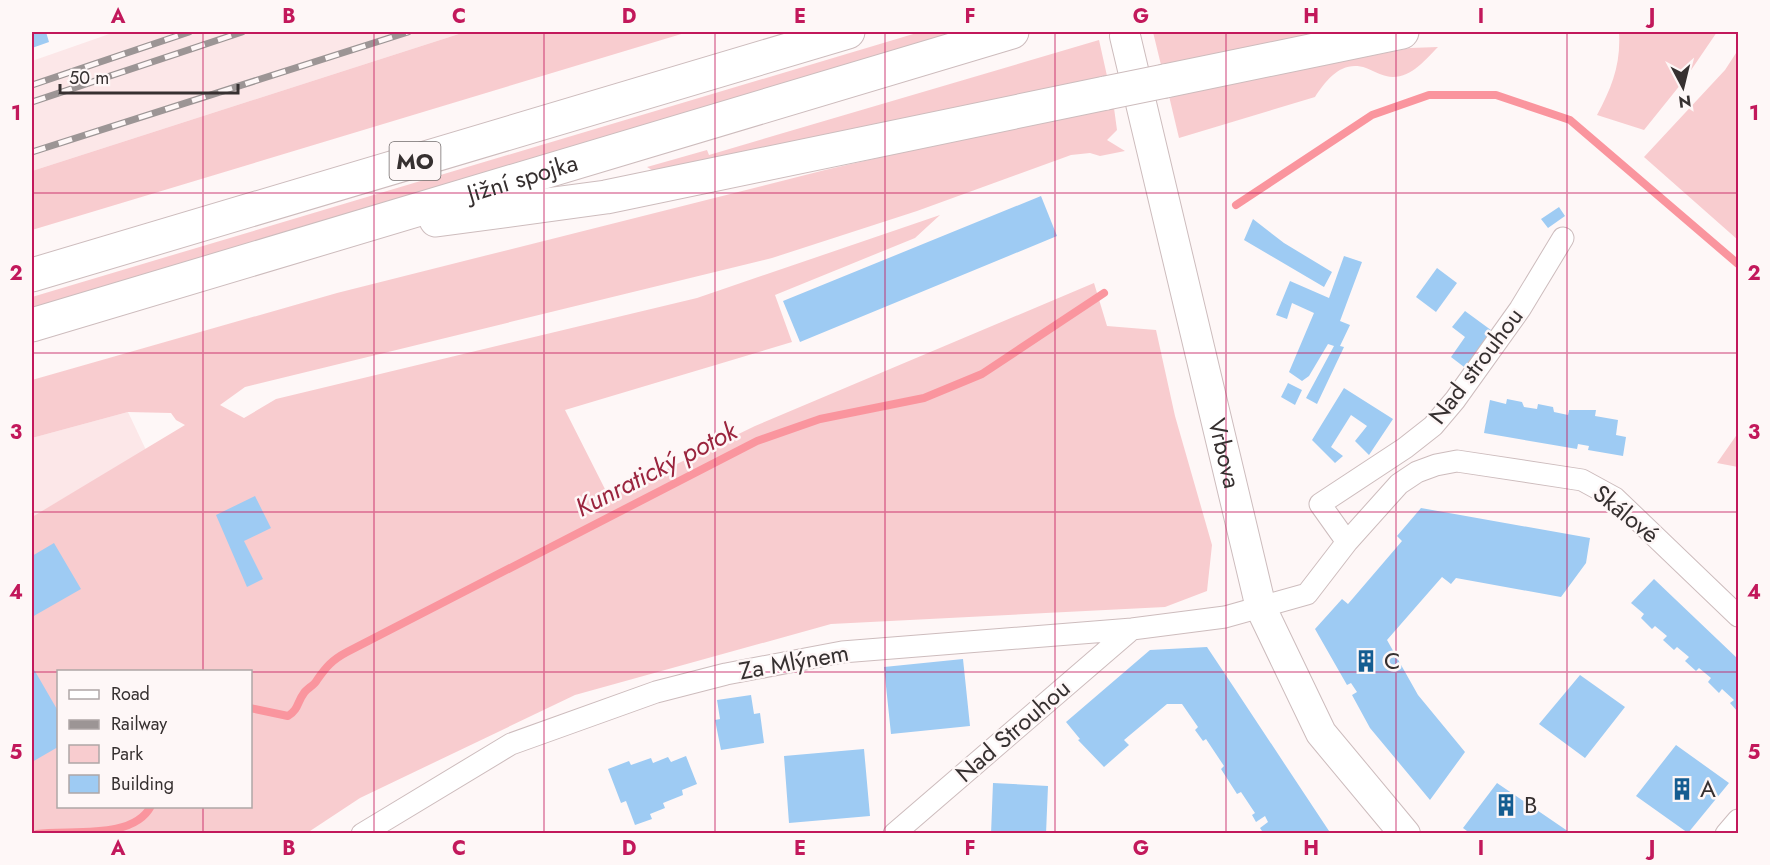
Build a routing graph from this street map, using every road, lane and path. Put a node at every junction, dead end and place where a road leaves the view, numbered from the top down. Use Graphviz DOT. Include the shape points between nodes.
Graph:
graph roads {
  1 [pos="848,32"];
  2 [pos="1012,32"];
  3 [pos="1402,32"];
  4 [pos="1125,36"];
  5 [pos="342,232"];
  6 [pos="1563,238"];
  7 [pos="32,275"];
  8 [pos="32,324"];
  9 [pos="1347,542"];
  10 [pos="1261,608"];
  11 [pos="1738,615"];
  12 [pos="1132,629"];
  13 [pos="1738,820"];
  14 [pos="362,834"];
  15 [pos="894,834"];
  16 [pos="1405,834"];
  17 [pos="1726,834"];
  1 -- 7 [label="highway, Jižní spojka / MO"];
  2 -- 5 [label="highway, Jižní spojka / MO"];
  3 -- 5 [label="highway, bridge" via="572,203"];
  4 -- 10 [label="main road, Vrbova"];
  5 -- 8 [label="highway, Jižní spojka / MO"];
  6 -- 9 [label="street, Nad strouhou" via="1520,309 1433,426 1320,504"];
  9 -- 10 [label="street" via="1307,594"];
  9 -- 11 [label="street, Skálové" via="1384,498 1417,472 1436,465 1457,461 1582,480 1615,498"];
  10 -- 12 [label="street, Za Mlýnem" via="1206,620"];
  10 -- 16 [label="main road, Vrbova" via="1321,733"];
  12 -- 14 [label="street, Za Mlýnem" via="842,652 716,676 656,692 511,744"];
  12 -- 15 [label="street, Nad Strouhou"];
  13 -- 17 [label="street"];
}
